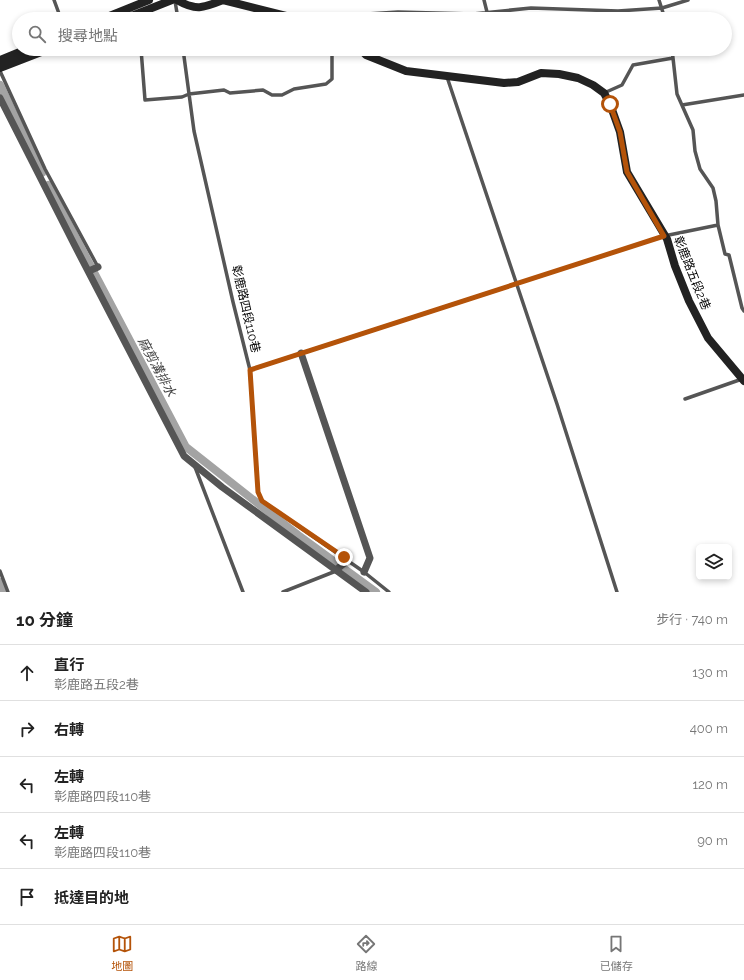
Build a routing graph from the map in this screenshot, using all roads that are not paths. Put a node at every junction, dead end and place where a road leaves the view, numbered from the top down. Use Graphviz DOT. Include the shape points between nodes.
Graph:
graph roads {
  1 [pos="54,0"];
  2 [pos="149,0"];
  3 [pos="172,0"];
  4 [pos="176,0"];
  5 [pos="223,0"];
  6 [pos="484,0"];
  7 [pos="659,0"];
  8 [pos="688,0"];
  9 [pos="662,8"];
  10 [pos="58,12"];
  11 [pos="119,12"];
  12 [pos="147,12"];
  13 [pos="177,12"];
  14 [pos="270,12"];
  15 [pos="487,12"];
  16 [pos="663,12"];
  17 [pos="12,55"];
  18 [pos="33,56"];
  19 [pos="142,56"];
  20 [pos="184,56"];
  21 [pos="332,56"];
  22 [pos="368,56"];
  23 [pos="673,58"];
  24 [pos="0,60"];
  25 [pos="0,70"];
  26 [pos="447,76"];
  27 [pos="604,93"];
  28 [pos="189,94"];
  29 [pos="744,95"];
  30 [pos="0,98"];
  31 [pos="682,105"];
  32 [pos="718,225"];
  33 [pos="664,236"];
  34 [pos="98,267"];
  35 [pos="89,272"];
  36 [pos="516,284"];
  37 [pos="744,311"];
  38 [pos="301,354"];
  39 [pos="250,370"];
  40 [pos="744,379"];
  41 [pos="685,399"];
  42 [pos="194,464"];
  43 [pos="346,559"];
  44 [pos="336,570"];
  45 [pos="0,571"];
  46 [pos="364,572"];
  47 [pos="8,592"];
  48 [pos="243,592"];
  49 [pos="283,592"];
  50 [pos="366,592"];
  51 [pos="389,592"];
  52 [pos="617,592"];
  1 -- 10 [label="lane"];
  2 -- 11 [label="street"];
  3 -- 12 [label="street"];
  4 -- 5 [label="street" via="190,7 208,6"];
  4 -- 13 [label="lane"];
  5 -- 14 [label="street"];
  6 -- 15 [label="lane"];
  7 -- 9 [label="lane"];
  8 -- 9 [label="lane"];
  9 -- 15 [label="lane" via="618,11 531,8"];
  9 -- 16 [label="lane"];
  17 -- 24 [label="street"];
  18 -- 25 [label="street"];
  19 -- 28 [label="lane" via="145,100 182,98"];
  20 -- 28 [label="lane, 彰鹿路四段110巷"];
  21 -- 28 [label="lane" via="332,79 326,84 294,89 282,95 272,95 263,90 224,90"];
  22 -- 26 [label="street" via="406,71"];
  23 -- 27 [label="lane" via="634,65 622,85"];
  23 -- 31 [label="lane" via="677,94"];
  25 -- 34 [label="lane" via="45,169"];
  26 -- 27 [label="street" via="508,83 518,82 540,73 559,74 578,78"];
  26 -- 36 [label="lane"];
  27 -- 33 [label="street, 彰鹿路五段2巷" via="620,132 627,172"];
  28 -- 39 [label="lane, 彰鹿路四段110巷" via="194,131"];
  29 -- 31 [label="lane"];
  30 -- 35 [label="street"];
  31 -- 32 [label="lane" via="693,130 700,169 713,188"];
  32 -- 33 [label="lane"];
  32 -- 37 [label="lane"];
  33 -- 36 [label="lane"];
  33 -- 40 [label="street, 彰鹿路五段2巷" via="688,301 708,338"];
  34 -- 35 [label="street"];
  35 -- 42 [label="street" via="184,456"];
  36 -- 38 [label="lane"];
  36 -- 52 [label="lane"];
  38 -- 39 [label="lane"];
  38 -- 46 [label="street" via="370,558"];
  39 -- 43 [label="lane, 彰鹿路四段110巷" via="258,492 262,501"];
  40 -- 41 [label="lane"];
  42 -- 44 [label="street"];
  42 -- 48 [label="lane"];
  43 -- 44 [label="street"];
  43 -- 46 [label="lane, 彰鹿路四段110巷"];
  44 -- 49 [label="lane"];
  44 -- 50 [label="street"];
  45 -- 47 [label="lane"];
  46 -- 51 [label="lane, 彰鹿路四段110巷"];
}
